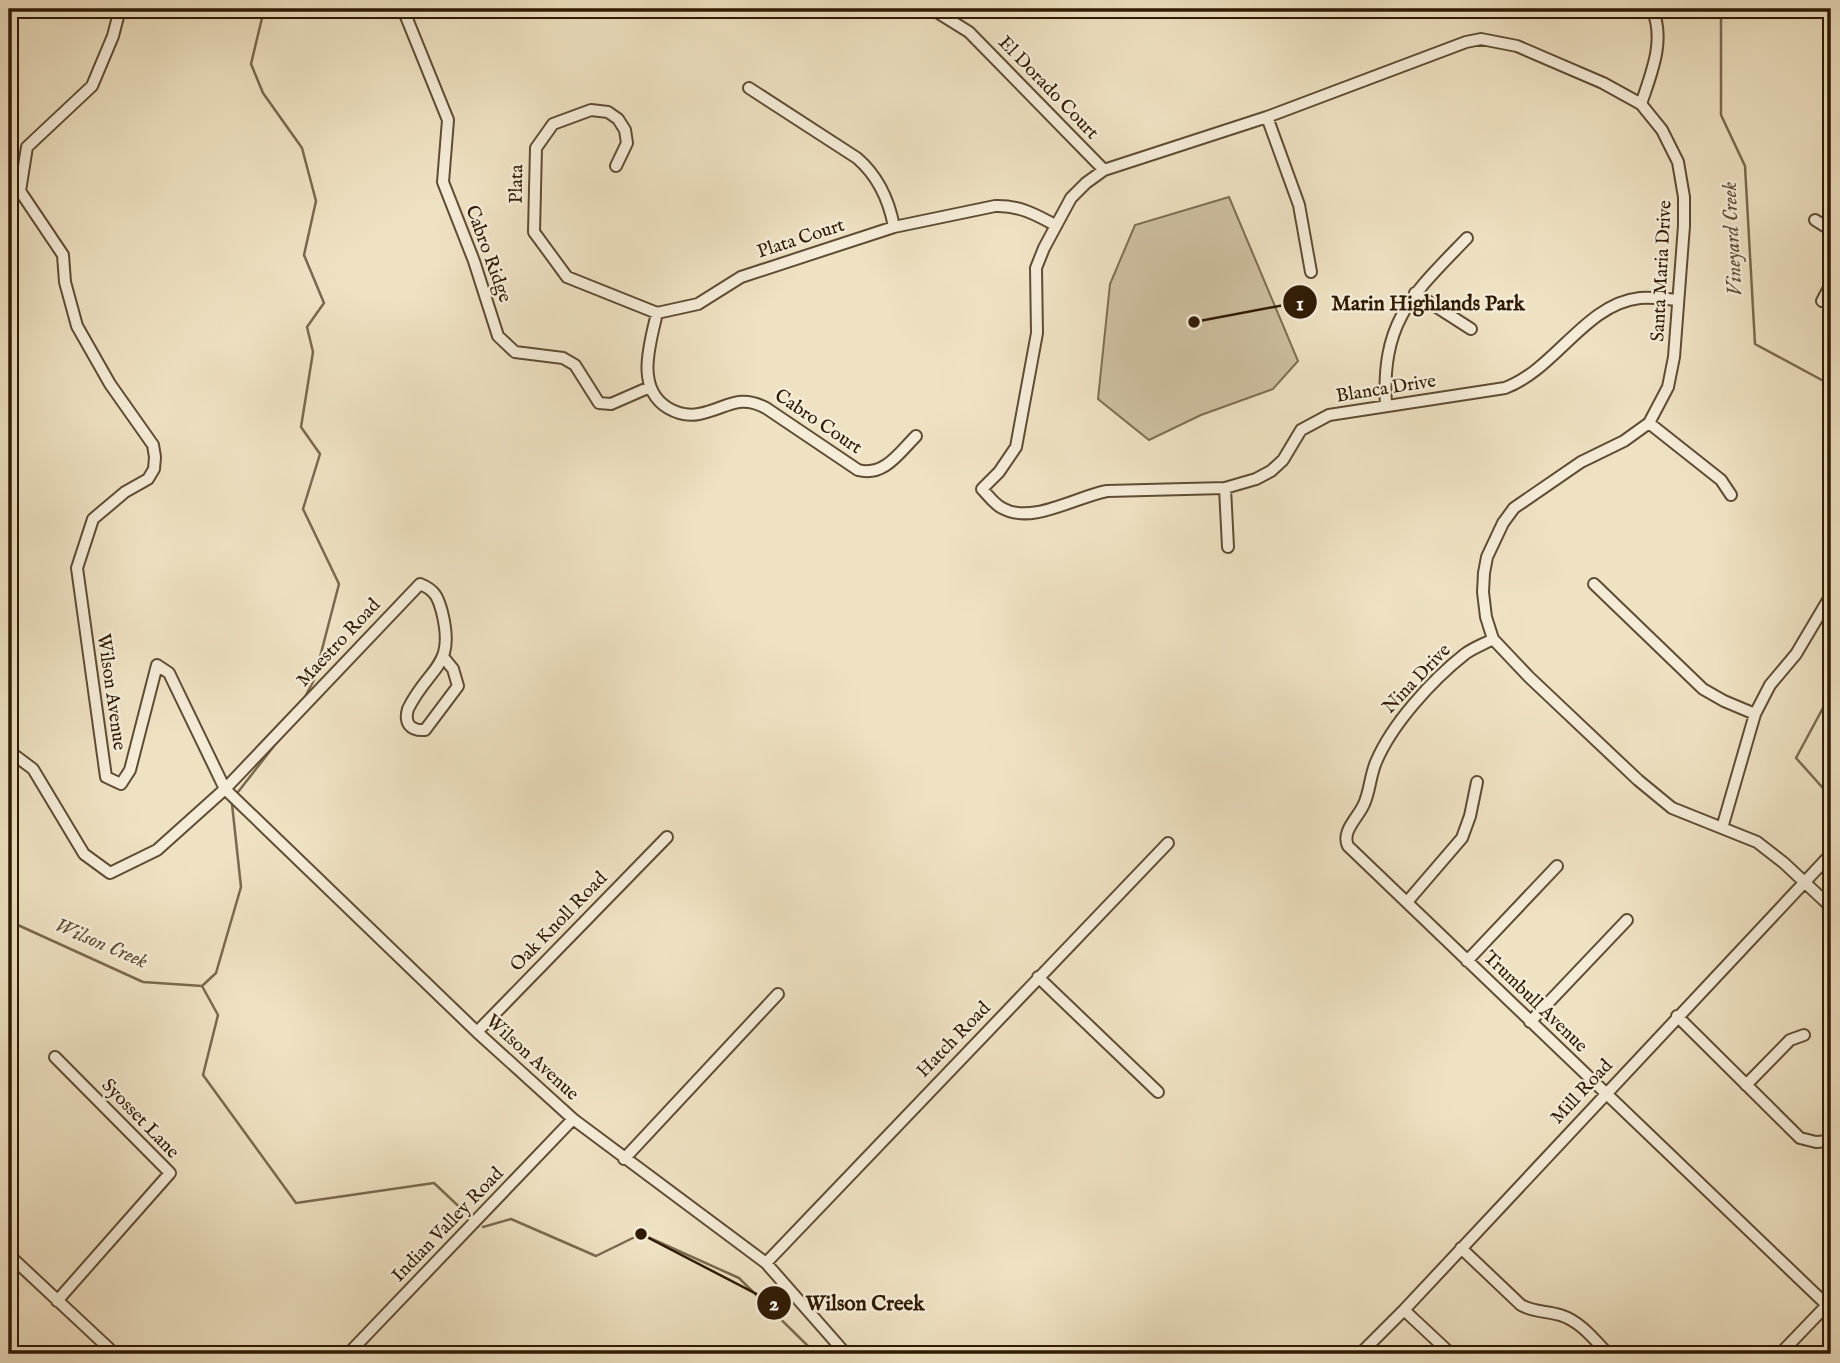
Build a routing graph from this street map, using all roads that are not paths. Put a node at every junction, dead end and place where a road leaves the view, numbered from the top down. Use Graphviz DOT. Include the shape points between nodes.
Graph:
graph roads {
  1 [pos="120,9"];
  2 [pos="403,9"];
  3 [pos="932,9"];
  4 [pos="1652,9"];
  5 [pos="749,88"];
  6 [pos="1640,104"];
  7 [pos="1267,117"];
  8 [pos="616,166"];
  9 [pos="1104,170"];
  10 [pos="1815,220"];
  11 [pos="1055,225"];
  12 [pos="894,227"];
  13 [pos="1831,230"];
  14 [pos="1466,237"];
  15 [pos="1311,272"];
  16 [pos="1831,284"];
  17 [pos="1415,293"];
  18 [pos="1678,300"];
  19 [pos="1822,302"];
  20 [pos="656,313"];
  21 [pos="1471,329"];
  22 [pos="650,387"];
  23 [pos="1386,406"];
  24 [pos="1649,423"];
  25 [pos="916,436"];
  26 [pos="1225,488"];
  27 [pos="982,489"];
  28 [pos="1731,495"];
  29 [pos="1228,547"];
  30 [pos="1594,584"];
  31 [pos="1831,595"];
  32 [pos="1493,639"];
  33 [pos="444,658"];
  34 [pos="1755,714"];
  35 [pos="9,751"];
  36 [pos="1477,782"];
  37 [pos="225,789"];
  38 [pos="1723,828"];
  39 [pos="1346,832"];
  40 [pos="667,836"];
  41 [pos="1168,843"];
  42 [pos="1831,854"];
  43 [pos="1557,866"];
  44 [pos="1804,883"];
  45 [pos="1407,902"];
  46 [pos="1831,907"];
  47 [pos="1627,920"];
  48 [pos="1468,961"];
  49 [pos="1038,977"];
  50 [pos="778,993"];
  51 [pos="1677,1016"];
  52 [pos="1530,1022"];
  53 [pos="477,1032"];
  54 [pos="1804,1035"];
  55 [pos="55,1057"];
  56 [pos="1746,1085"];
  57 [pos="1158,1092"];
  58 [pos="1605,1093"];
  59 [pos="573,1119"];
  60 [pos="1831,1141"];
  61 [pos="624,1159"];
  62 [pos="1461,1248"];
  63 [pos="9,1255"];
  64 [pos="766,1263"];
  65 [pos="57,1301"];
  66 [pos="1829,1307"];
  67 [pos="1404,1310"];
  68 [pos="115,1354"];
  69 [pos="348,1354"];
  70 [pos="846,1354"];
  71 [pos="1360,1354"];
  72 [pos="1451,1354"];
  73 [pos="1608,1354"];
  74 [pos="1780,1354"];
  1 -- 37 [label="street, Wilson Avenue" via="92,86 27,147 20,191 63,255 77,326 153,445 155,457 148,479 93,519 77,568 106,777 121,784 130,770 157,665 169,673"];
  2 -- 22 [label="street, Cabro Ridge" via="448,120 443,182 498,337 515,352 563,358 575,365 599,403 611,404"];
  3 -- 9 [label="street, El Dorado Court" via="969,32"];
  4 -- 6 [label="street" via="1657,43"];
  5 -- 12 [label="street" via="867,167 891,210"];
  6 -- 7 [label="street, Santa Maria Drive" via="1517,46 1481,39"];
  6 -- 18 [label="street, Santa Maria Drive" via="1666,138 1682,179 1685,209"];
  7 -- 9 [label="street, Santa Maria Drive"];
  7 -- 15 [label="street" via="1298,205"];
  8 -- 20 [label="street, Plata" via="627,143 625,130 608,112 591,110 553,124 536,148 534,232 567,277"];
  9 -- 11 [label="street, Santa Maria Drive" via="1071,198"];
  10 -- 13 [label="street"];
  11 -- 12 [label="street, Plata Court" via="1010,205"];
  11 -- 27 [label="street, Santa Maria Drive" via="1036,268 1037,333 1016,447"];
  12 -- 20 [label="street, Plata Court" via="741,277 698,304"];
  14 -- 17 [label="street"];
  16 -- 19 [label="street"];
  17 -- 21 [label="street"];
  17 -- 23 [label="street" via="1387,352"];
  18 -- 23 [label="street, Blanca Drive" via="1638,298 1608,309 1541,369 1517,384"];
  18 -- 24 [label="street, Santa Maria Drive" via="1668,387"];
  20 -- 22 [label="street" via="647,369"];
  22 -- 25 [label="street, Cabro Court" via="659,402 686,415 742,401 757,403 864,472 880,470"];
  23 -- 26 [label="street, Blanca Drive" via="1329,415 1311,423 1271,471"];
  24 -- 28 [label="street" via="1721,480"];
  24 -- 32 [label="street, Santa Maria Drive" via="1581,462 1514,508 1503,523 1484,573 1486,617"];
  26 -- 27 [label="street, Blanca Drive" via="1107,491 1031,514 999,507"];
  26 -- 29 [label="street"];
  30 -- 34 [label="street" via="1703,689"];
  31 -- 34 [label="street"];
  32 -- 38 [label="street, Santa Maria Drive" via="1672,808"];
  32 -- 39 [label="street, Nina Drive" via="1466,653 1390,732 1374,765 1359,817"];
  33 -- 33 [label="street, Maestro Road" via="408,709 406,719 417,730 425,730 458,686"];
  33 -- 37 [label="street, Maestro Road" via="447,640 439,601 420,584"];
  34 -- 38 [label="street"];
  35 -- 37 [label="street" via="33,769 84,854 110,873 157,849"];
  36 -- 45 [label="street" via="1462,838"];
  37 -- 53 [label="street, Wilson Avenue"];
  38 -- 44 [label="street, Santa Maria Drive" via="1757,842"];
  39 -- 45 [label="street, Trumbull Avenue" via="1348,846"];
  40 -- 53 [label="street, Oak Knoll Road"];
  41 -- 49 [label="street, Hatch Road"];
  42 -- 44 [label="street, Mill Road"];
  43 -- 48 [label="street"];
  44 -- 46 [label="street, Santa Maria Drive"];
  44 -- 51 [label="street, Mill Road"];
  45 -- 48 [label="street, Trumbull Avenue"];
  47 -- 52 [label="street"];
  48 -- 52 [label="street, Trumbull Avenue"];
  49 -- 57 [label="street"];
  49 -- 64 [label="street, Hatch Road"];
  50 -- 61 [label="street"];
  51 -- 56 [label="street"];
  51 -- 58 [label="street, Mill Road"];
  52 -- 58 [label="street, Trumbull Avenue"];
  53 -- 59 [label="street, Wilson Avenue"];
  54 -- 56 [label="street" via="1790,1040"];
  55 -- 65 [label="street, Syosset Lane" via="170,1173"];
  56 -- 60 [label="street" via="1800,1138"];
  58 -- 62 [label="street, Mill Road"];
  58 -- 66 [label="street, Trumbull Avenue"];
  59 -- 61 [label="street, Wilson Avenue"];
  59 -- 69 [label="street, Indian Valley Road"];
  61 -- 64 [label="street, Wilson Avenue"];
  62 -- 67 [label="street, Mill Road"];
  62 -- 73 [label="street" via="1521,1305 1579,1324"];
  63 -- 65 [label="street"];
  64 -- 70 [label="street, Wilson Avenue"];
  65 -- 68 [label="street"];
  66 -- 74 [label="street"];
  67 -- 71 [label="street, Mill Road"];
  67 -- 72 [label="street"];
}
